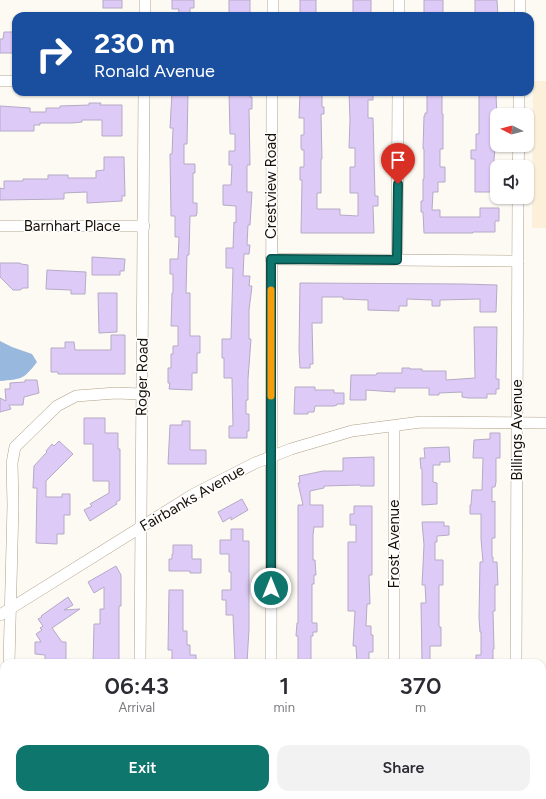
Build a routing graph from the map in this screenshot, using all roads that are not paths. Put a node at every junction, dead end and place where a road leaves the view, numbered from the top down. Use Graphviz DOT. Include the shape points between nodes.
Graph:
graph roads {
  1 [pos="145,0"];
  2 [pos="273,0"];
  3 [pos="399,0"];
  4 [pos="520,0"];
  5 [pos="145,12"];
  6 [pos="273,12"];
  7 [pos="399,12"];
  8 [pos="520,12"];
  9 [pos="0,81"];
  10 [pos="12,81"];
  11 [pos="144,96"];
  12 [pos="272,96"];
  13 [pos="398,96"];
  14 [pos="519,96"];
  15 [pos="519,108"];
  16 [pos="518,204"];
  17 [pos="0,226"];
  18 [pos="144,226"];
  19 [pos="271,259"];
  20 [pos="397,260"];
  21 [pos="518,261"];
  22 [pos="141,394"];
  23 [pos="518,423"];
  24 [pos="546,423"];
  25 [pos="394,426"];
  26 [pos="271,457"];
  27 [pos="141,528"];
  28 [pos="5,612"];
  29 [pos="9,659"];
  30 [pos="140,659"];
  31 [pos="271,659"];
  32 [pos="394,659"];
  33 [pos="516,659"];
  1 -- 5 [label="street"];
  2 -- 6 [label="street"];
  3 -- 7 [label="street"];
  4 -- 8 [label="street"];
  9 -- 10 [label="street"];
  11 -- 18 [label="street, Roger Road"];
  12 -- 19 [label="street, Crestview Road"];
  13 -- 20 [label="street"];
  14 -- 15 [label="street"];
  16 -- 21 [label="street, Billings Avenue"];
  17 -- 18 [label="street, Barnhart Place"];
  18 -- 22 [label="street, Roger Road"];
  19 -- 20 [label="street"];
  19 -- 26 [label="street, Crestview Road"];
  20 -- 21 [label="street"];
  21 -- 23 [label="street, Billings Avenue"];
  22 -- 27 [label="street, Roger Road"];
  22 -- 28 [label="street" via="76,396 57,406 15,447 12,463 13,505"];
  23 -- 24 [label="street, Fairbanks Avenue"];
  23 -- 25 [label="street, Fairbanks Avenue" via="421,422"];
  23 -- 33 [label="street, Billings Avenue"];
  25 -- 26 [label="street, Fairbanks Avenue" via="352,431"];
  25 -- 32 [label="street, Frost Avenue"];
  26 -- 27 [label="street, Fairbanks Avenue" via="194,494"];
  26 -- 31 [label="street, Crestview Road"];
  27 -- 28 [label="street, Fairbanks Avenue"];
  27 -- 30 [label="street, Roger Road"];
  28 -- 29 [label="street"];
}
